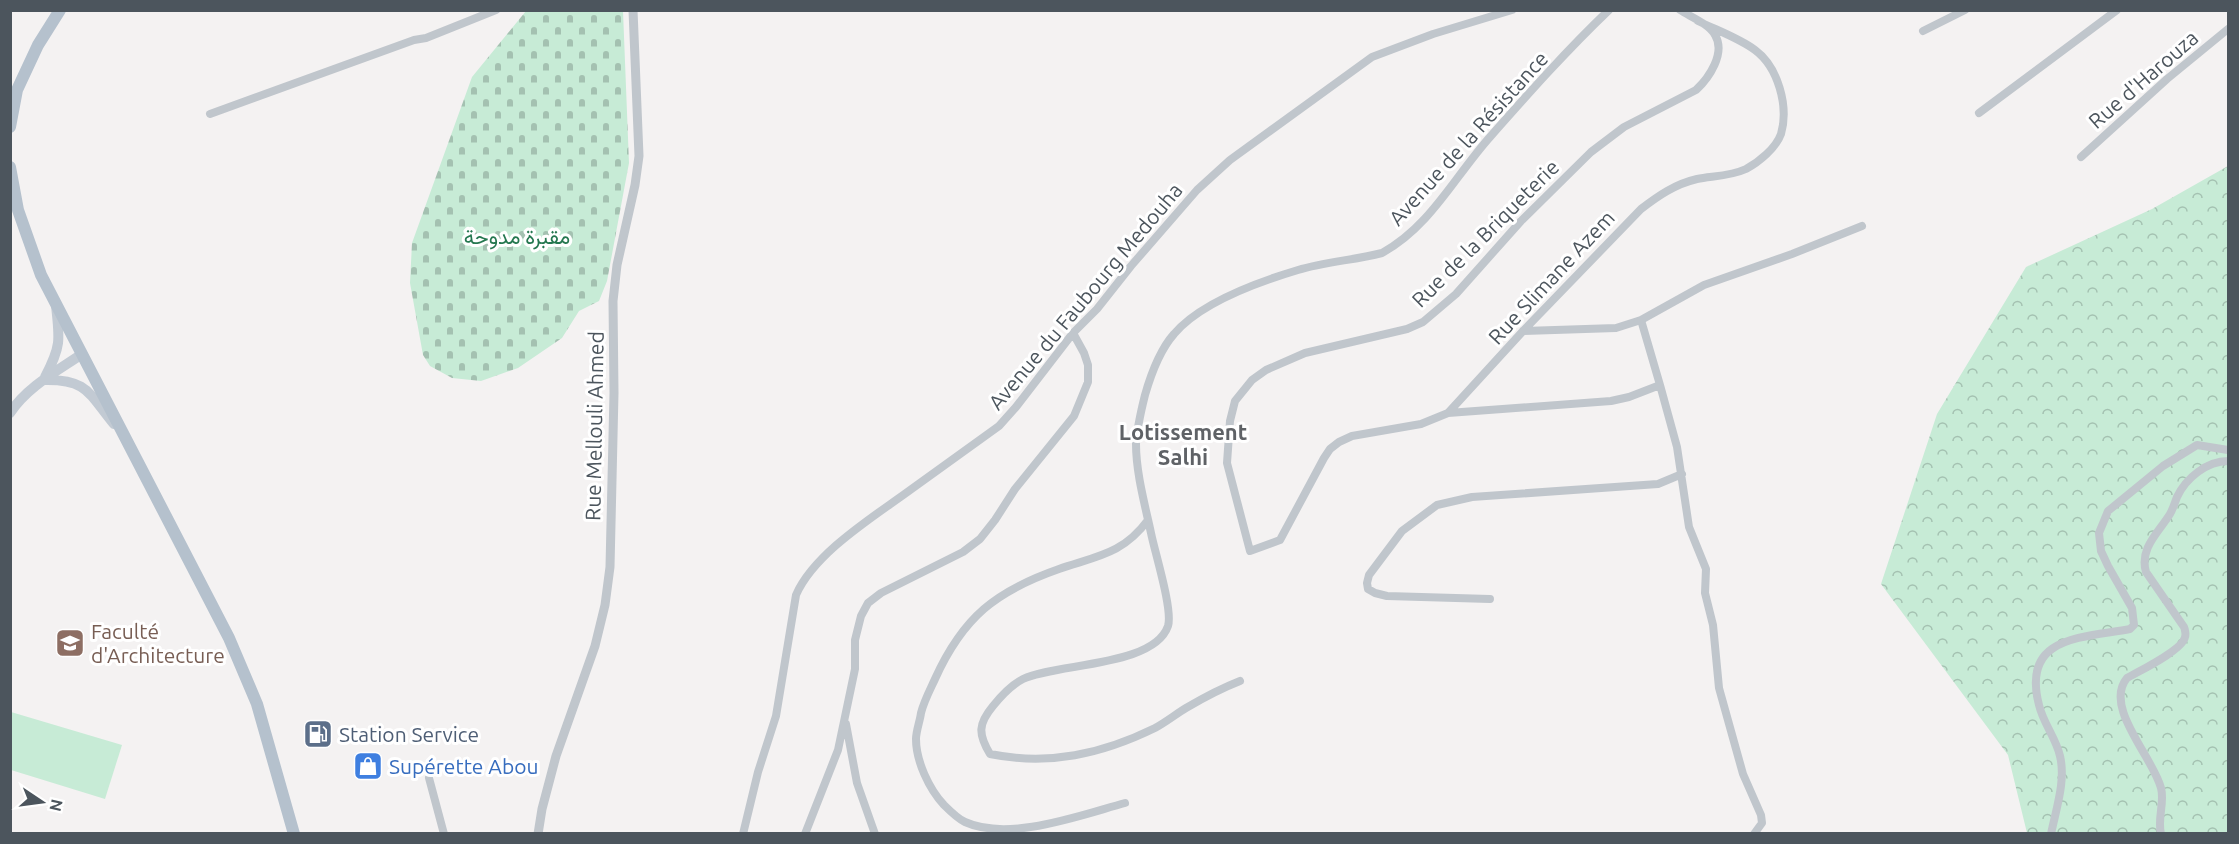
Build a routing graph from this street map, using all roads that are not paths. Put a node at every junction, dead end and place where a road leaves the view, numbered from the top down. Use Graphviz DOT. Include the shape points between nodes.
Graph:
graph roads {
  1 [pos="60,10"];
  2 [pos="496,10"];
  3 [pos="633,10"];
  4 [pos="1512,10"];
  5 [pos="1609,10"];
  6 [pos="1680,10"];
  7 [pos="1965,10"];
  8 [pos="2117,10"];
  9 [pos="1698,21"];
  10 [pos="2229,29"];
  11 [pos="1923,31"];
  12 [pos="1979,113"];
  13 [pos="210,114"];
  14 [pos="10,127"];
  15 [pos="2081,157"];
  16 [pos="10,167"];
  17 [pos="1862,226"];
  18 [pos="55,303"];
  19 [pos="1641,320"];
  20 [pos="1523,331"];
  21 [pos="1072,333"];
  22 [pos="82,354"];
  23 [pos="44,380"];
  24 [pos="1660,385"];
  25 [pos="10,413"];
  26 [pos="1448,413"];
  27 [pos="129,442"];
  28 [pos="2229,450"];
  29 [pos="2229,461"];
  30 [pos="1682,474"];
  31 [pos="1148,520"];
  32 [pos="1250,550"];
  33 [pos="1490,599"];
  34 [pos="1240,681"];
  35 [pos="845,720"];
  36 [pos="429,778"];
  37 [pos="1125,803"];
  38 [pos="294,834"];
  39 [pos="444,834"];
  40 [pos="538,834"];
  41 [pos="743,834"];
  42 [pos="804,834"];
  43 [pos="875,834"];
  44 [pos="1754,834"];
  45 [pos="2051,834"];
  46 [pos="2162,834"];
  1 -- 14 [label="main road" via="16,90"];
  2 -- 13 [label="street"];
  3 -- 40 [label="street, Rue Mellouli Ahmed" via="639,156 613,301 610,567 595,646 556,756"];
  4 -- 21 [label="street, Avenue du Faubourg Medouha" via="1395,47 1348,72 1230,160 1197,190 1097,309"];
  5 -- 31 [label="street, Avenue de la Résistance" via="1490,137 1440,202 1393,247 1382,253 1270,279 1202,311 1174,334 1151,373 1138,428 1137,457"];
  6 -- 9 [label="street, Rue de la Briqueterie"];
  7 -- 11 [label="street"];
  8 -- 12 [label="street"];
  9 -- 20 [label="street, Rue Slimane Azem" via="1755,49 1766,60 1781,93 1783,118 1776,143 1745,169 1695,180 1654,200 1614,235"];
  9 -- 32 [label="street, Rue de la Briqueterie" via="1718,41 1706,81 1624,127 1592,152 1437,312 1407,329 1305,353 1266,370 1242,390 1230,421 1227,463"];
  10 -- 15 [label="street, Rue d'Harouza"];
  16 -- 18 [label="main road" via="18,210"];
  17 -- 19 [label="street" via="1704,285"];
  18 -- 22 [label="main road"];
  18 -- 23 [label="main road" via="60,343"];
  19 -- 20 [label="street" via="1616,328"];
  19 -- 24 [label="street"];
  20 -- 26 [label="street, Rue Slimane Azem"];
  21 -- 35 [label="street" via="1088,365 1088,382 1074,416 980,539 868,603 857,629 855,669"];
  21 -- 41 [label="street, Avenue du Faubourg Medouha" via="999,426 853,531 802,582 792,614 776,716"];
  22 -- 23 [label="main road"];
  22 -- 27 [label="main road"];
  23 -- 25 [label="main road"];
  23 -- 27 [label="main road" via="81,384"];
  24 -- 26 [label="street" via="1611,401"];
  24 -- 30 [label="street"];
  26 -- 32 [label="street, Rue Slimane Azem" via="1421,424 1368,432 1339,442 1324,458 1281,540"];
  27 -- 38 [label="main road" via="229,638 257,704"];
  28 -- 45 [label="street" via="2197,445 2163,466 2108,511 2099,533 2101,551 2132,608 2134,625 2061,643 2044,654 2035,670 2038,704 2060,754 2062,768"];
  29 -- 46 [label="street" via="2207,465 2187,483 2154,536 2143,562 2186,635 2171,652 2127,678 2120,695 2121,709 2160,786"];
  30 -- 33 [label="street" via="1658,484 1472,497 1437,505 1402,531 1367,583 1368,589 1387,596"];
  30 -- 44 [label="street" via="1689,527 1706,569 1705,593 1713,625 1719,688 1736,755 1761,815 1762,823"];
  31 -- 34 [label="street, Avenue de la Résistance" via="1169,615 1167,630 1155,642 1118,659 1023,679 1004,692 983,718 983,743 990,754 1004,757 1074,757 1157,727"];
  31 -- 37 [label="street" via="1128,543 1110,553 1022,583 978,613 946,654 923,707 916,739 921,766 938,798 965,822 1011,829"];
  35 -- 42 [label="street" via="838,750"];
  35 -- 43 [label="street" via="857,783"];
  36 -- 39 [label="street"];
}
